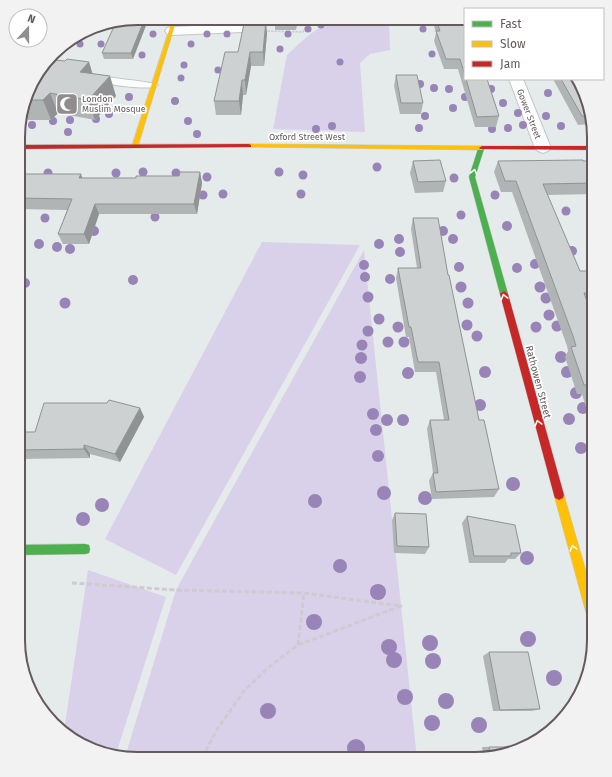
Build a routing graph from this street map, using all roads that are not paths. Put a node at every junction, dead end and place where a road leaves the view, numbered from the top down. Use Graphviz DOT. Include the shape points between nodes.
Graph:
graph roads {
  1 [pos="173,25"];
  2 [pos="245,25"];
  3 [pos="171,31"];
  4 [pos="47,71"];
  5 [pos="516,80"];
  6 [pos="154,85"];
  7 [pos="135,146"];
  8 [pos="25,147"];
  9 [pos="543,148"];
  10 [pos="587,148"];
  11 [pos="481,149"];
  12 [pos="85,549"];
  13 [pos="25,550"];
  14 [pos="587,583"];
  1 -- 3 [label="street"];
  2 -- 3 [label="street" via="242,28"];
  3 -- 6 [label="street"];
  4 -- 6 [label="lane"];
  5 -- 9 [label="street, Gower Street"];
  6 -- 7 [label="street"];
  7 -- 8 [label="street, Oxford Street West"];
  7 -- 11 [label="street, Oxford Street West"];
  9 -- 10 [label="street, Oxford Street West"];
  9 -- 11 [label="street, Oxford Street West"];
  14 -- 11 [label="street, Rathowen Street, one-way" via="475,191 472,177"];
  12 -- 13 [label="street"];
}
